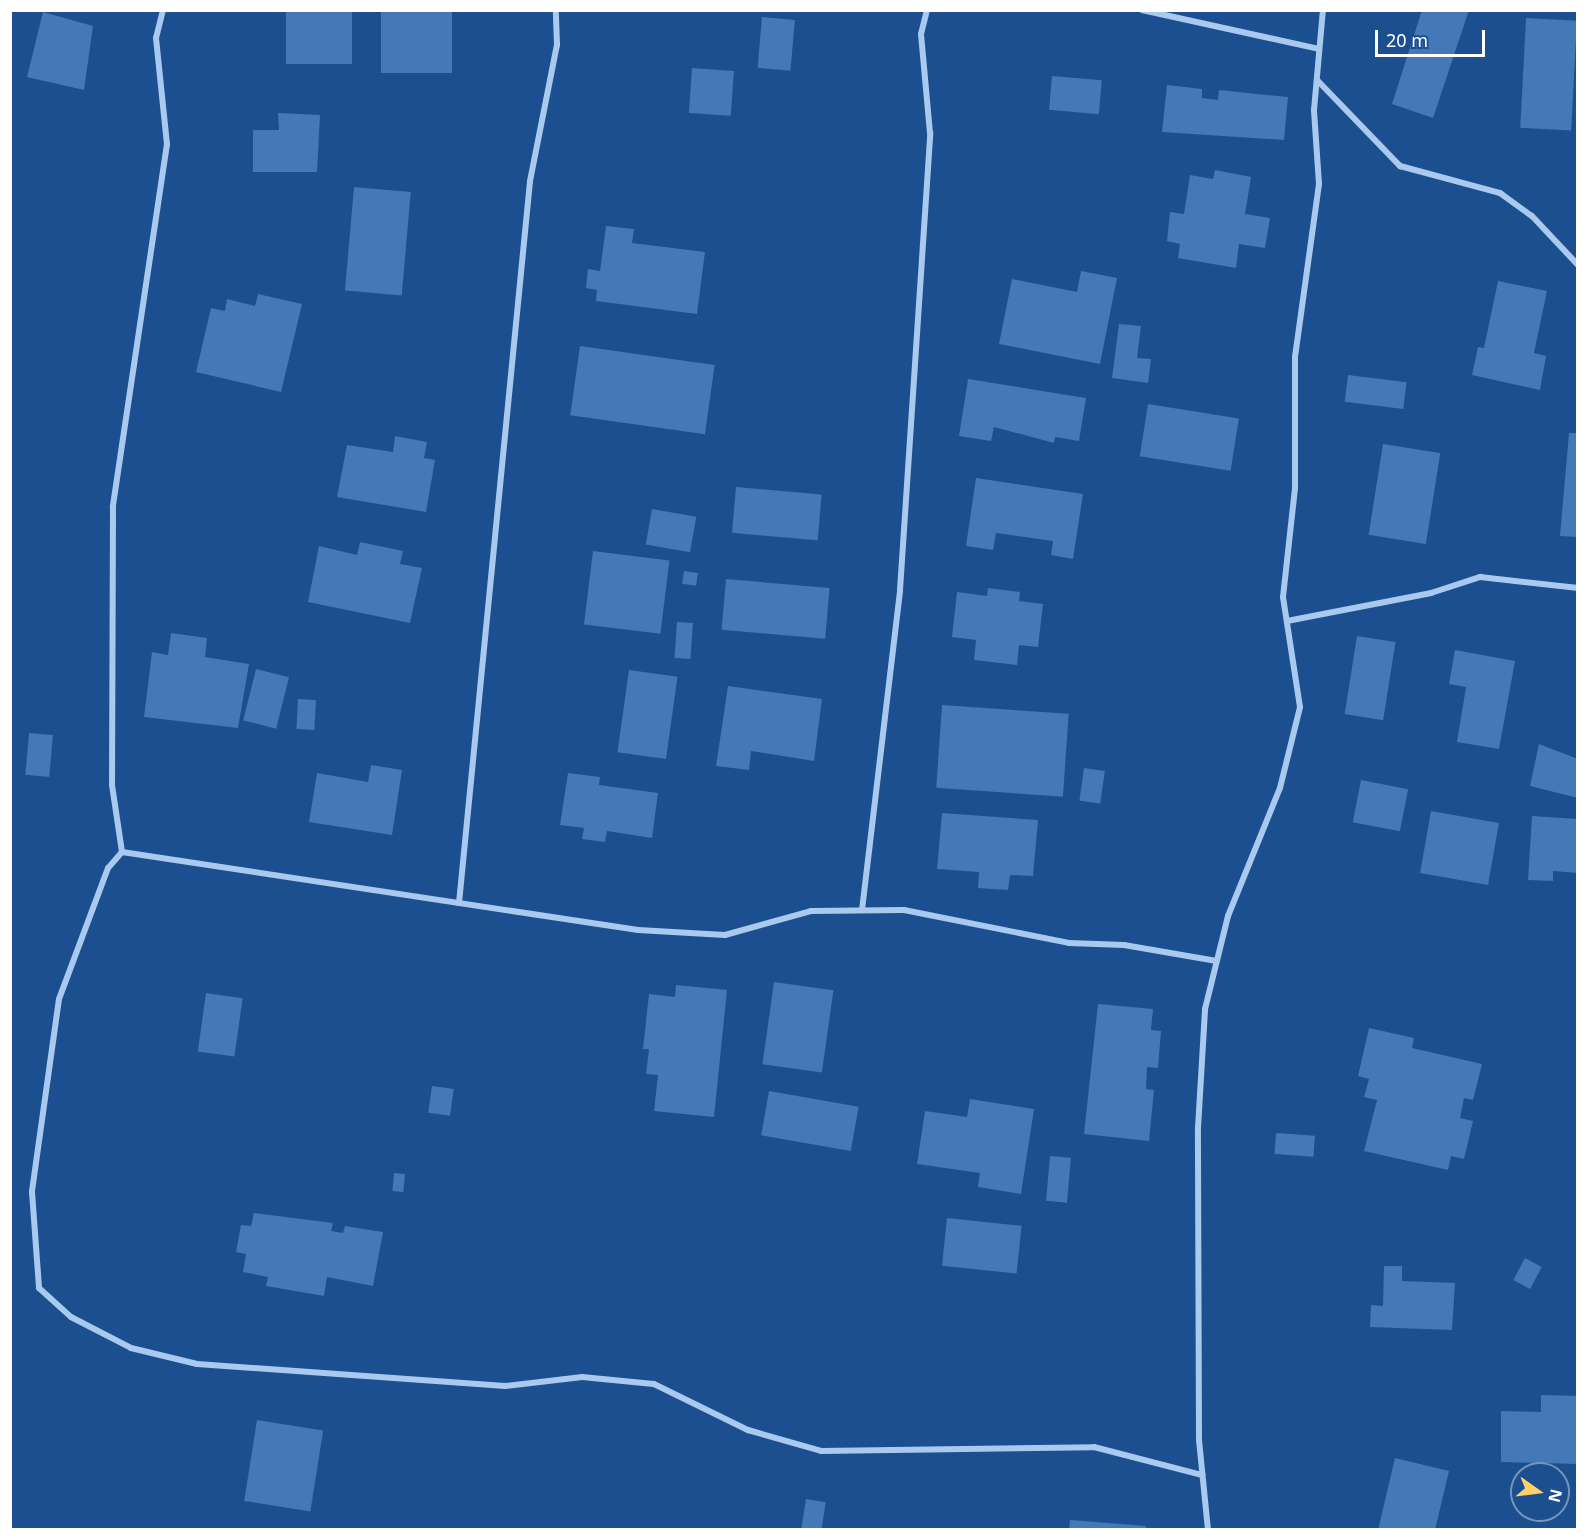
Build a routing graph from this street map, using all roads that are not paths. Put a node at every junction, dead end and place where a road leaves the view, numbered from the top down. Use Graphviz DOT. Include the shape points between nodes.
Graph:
graph roads {
  1 [pos="164,10"];
  2 [pos="556,10"];
  3 [pos="927,10"];
  4 [pos="1142,10"];
  5 [pos="1323,10"];
  6 [pos="1319,49"];
  7 [pos="1317,80"];
  8 [pos="1578,266"];
  9 [pos="1578,588"];
  10 [pos="1287,621"];
  11 [pos="122,852"];
  12 [pos="459,903"];
  13 [pos="862,910"];
  14 [pos="1217,962"];
  15 [pos="1202,1475"];
  16 [pos="1208,1530"];
  1 -- 11 [label="street" via="156,38 167,144 113,507 112,785"];
  2 -- 12 [label="street" via="557,45 530,180"];
  3 -- 13 [label="street" via="921,34 930,133 900,590"];
  4 -- 6 [label="street"];
  5 -- 6 [label="street"];
  6 -- 7 [label="street"];
  7 -- 8 [label="street" via="1400,166 1500,193 1532,216"];
  7 -- 10 [label="street" via="1319,184 1295,357 1296,488 1283,597"];
  9 -- 10 [label="street" via="1480,577 1431,593"];
  10 -- 14 [label="street" via="1300,707 1280,788 1228,916"];
  11 -- 12 [label="street"];
  11 -- 15 [label="street" via="108,868 59,999 32,1192 39,1288 72,1317 131,1348 197,1364 505,1386 582,1377 654,1384 748,1430 821,1451 1094,1447"];
  12 -- 13 [label="street" via="638,930 726,935 811,911"];
  13 -- 14 [label="street" via="904,910 1069,943 1124,945"];
  14 -- 15 [label="street" via="1205,1010 1198,1128"];
  15 -- 16 [label="street"];
}
